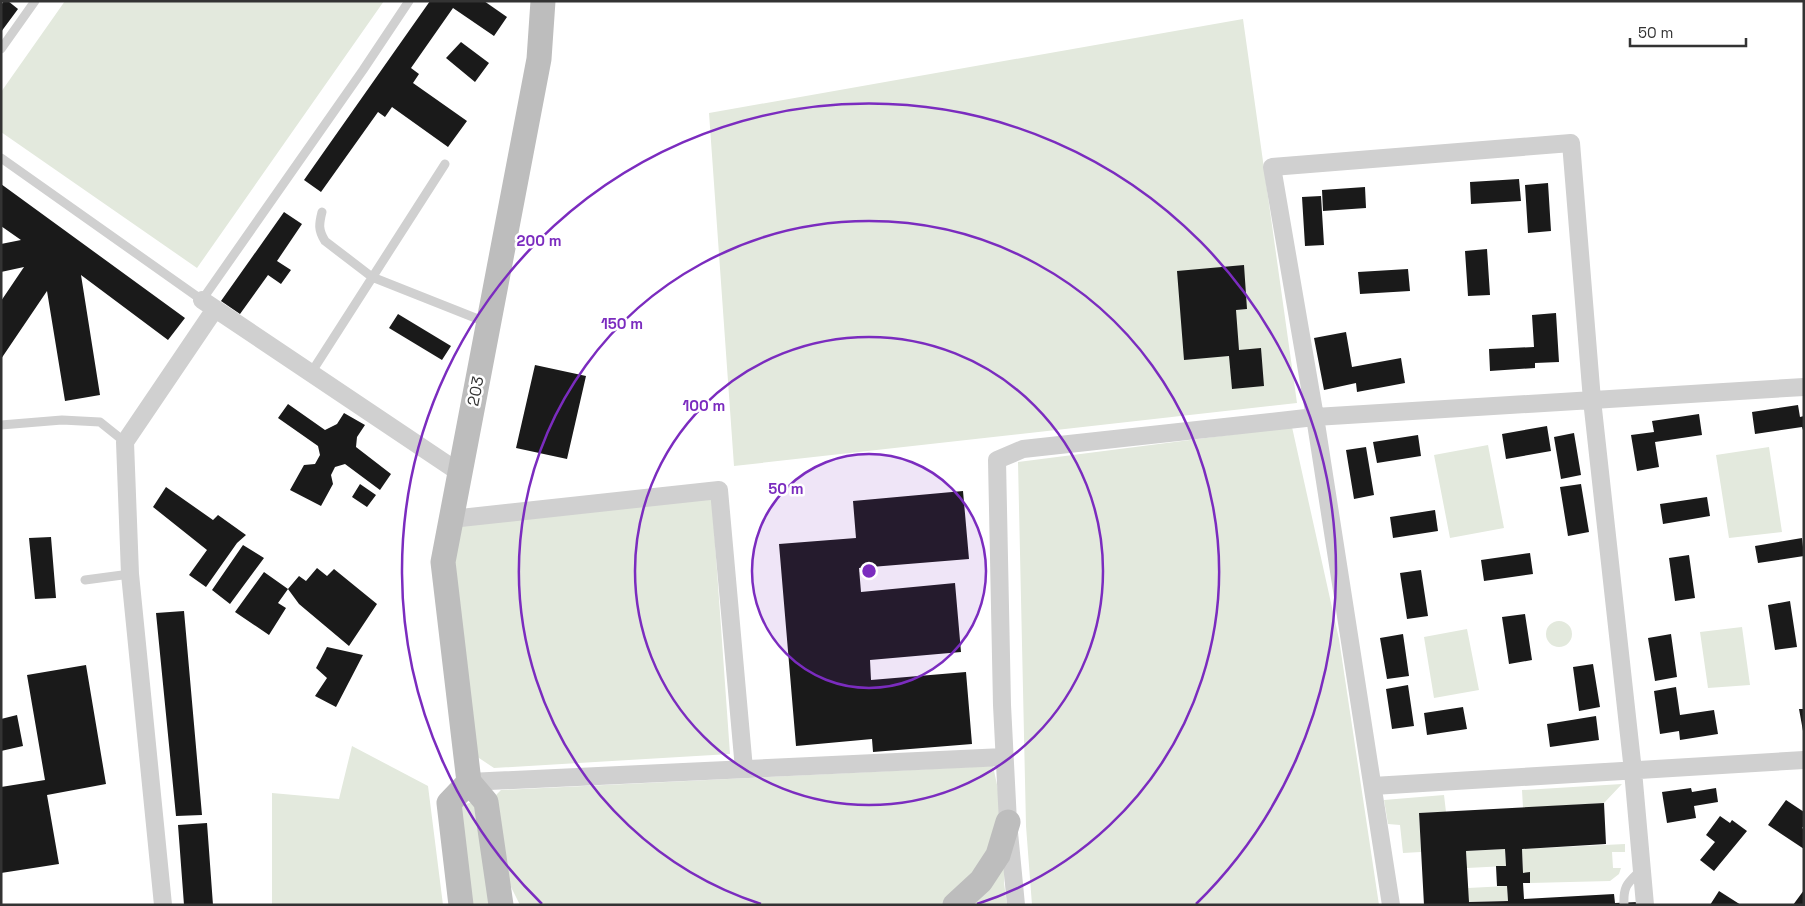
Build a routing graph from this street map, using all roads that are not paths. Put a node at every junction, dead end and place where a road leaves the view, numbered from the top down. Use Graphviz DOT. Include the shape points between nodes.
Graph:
graph roads {
  1 [pos="35,1"];
  2 [pos="409,1"];
  3 [pos="543,1"];
  4 [pos="1,49"];
  5 [pos="1,158"];
  6 [pos="445,164"];
  7 [pos="322,212"];
  8 [pos="372,277"];
  9 [pos="208,305"];
  10 [pos="488,323"];
  11 [pos="311,373"];
  12 [pos="1804,387"];
  13 [pos="1592,400"];
  14 [pos="1315,417"];
  15 [pos="1,425"];
  16 [pos="125,442"];
  17 [pos="460,473"];
  18 [pos="451,519"];
  19 [pos="130,574"];
  20 [pos="85,580"];
  21 [pos="1004,757"];
  22 [pos="1804,760"];
  23 [pos="744,769"];
  24 [pos="1633,771"];
  25 [pos="469,782"];
  26 [pos="1372,786"];
  27 [pos="1008,822"];
  28 [pos="1641,869"];
  29 [pos="504,899"];
  30 [pos="162,905"];
  31 [pos="461,905"];
  32 [pos="955,905"];
  33 [pos="1016,905"];
  34 [pos="1391,905"];
  35 [pos="1624,905"];
  36 [pos="1644,905"];
  1 -- 4 [label="lane"];
  2 -- 9 [label="lane"];
  3 -- 10 [label="street, 203" via="539,59"];
  5 -- 9 [label="lane"];
  6 -- 8 [label="lane"];
  7 -- 8 [label="lane" via="318,224 325,241"];
  8 -- 10 [label="lane"];
  8 -- 11 [label="lane"];
  9 -- 11 [label="street"];
  9 -- 16 [label="street"];
  10 -- 17 [label="street, 203"];
  11 -- 17 [label="street"];
  12 -- 13 [label="street"];
  13 -- 14 [label="street"];
  13 -- 14 [label="street" via="1571,143 1272,167"];
  13 -- 24 [label="street"];
  14 -- 21 [label="street" via="1023,449 997,460"];
  14 -- 26 [label="street"];
  15 -- 16 [label="lane" via="62,420 100,422"];
  16 -- 19 [label="street"];
  17 -- 18 [label="street, 203"];
  18 -- 23 [label="street" via="719,490"];
  18 -- 25 [label="street, 203" via="443,562"];
  19 -- 20 [label="lane"];
  19 -- 30 [label="street"];
  21 -- 23 [label="street"];
  21 -- 27 [label="street"];
  22 -- 24 [label="street"];
  23 -- 25 [label="street"];
  24 -- 26 [label="street"];
  24 -- 28 [label="street"];
  25 -- 29 [label="street" via="486,802"];
  25 -- 31 [label="street" via="449,803"];
  26 -- 34 [label="street"];
  27 -- 32 [label="street" via="998,855 981,881"];
  27 -- 33 [label="street"];
  28 -- 35 [label="lane" via="1626,885"];
  28 -- 36 [label="street"];
}
